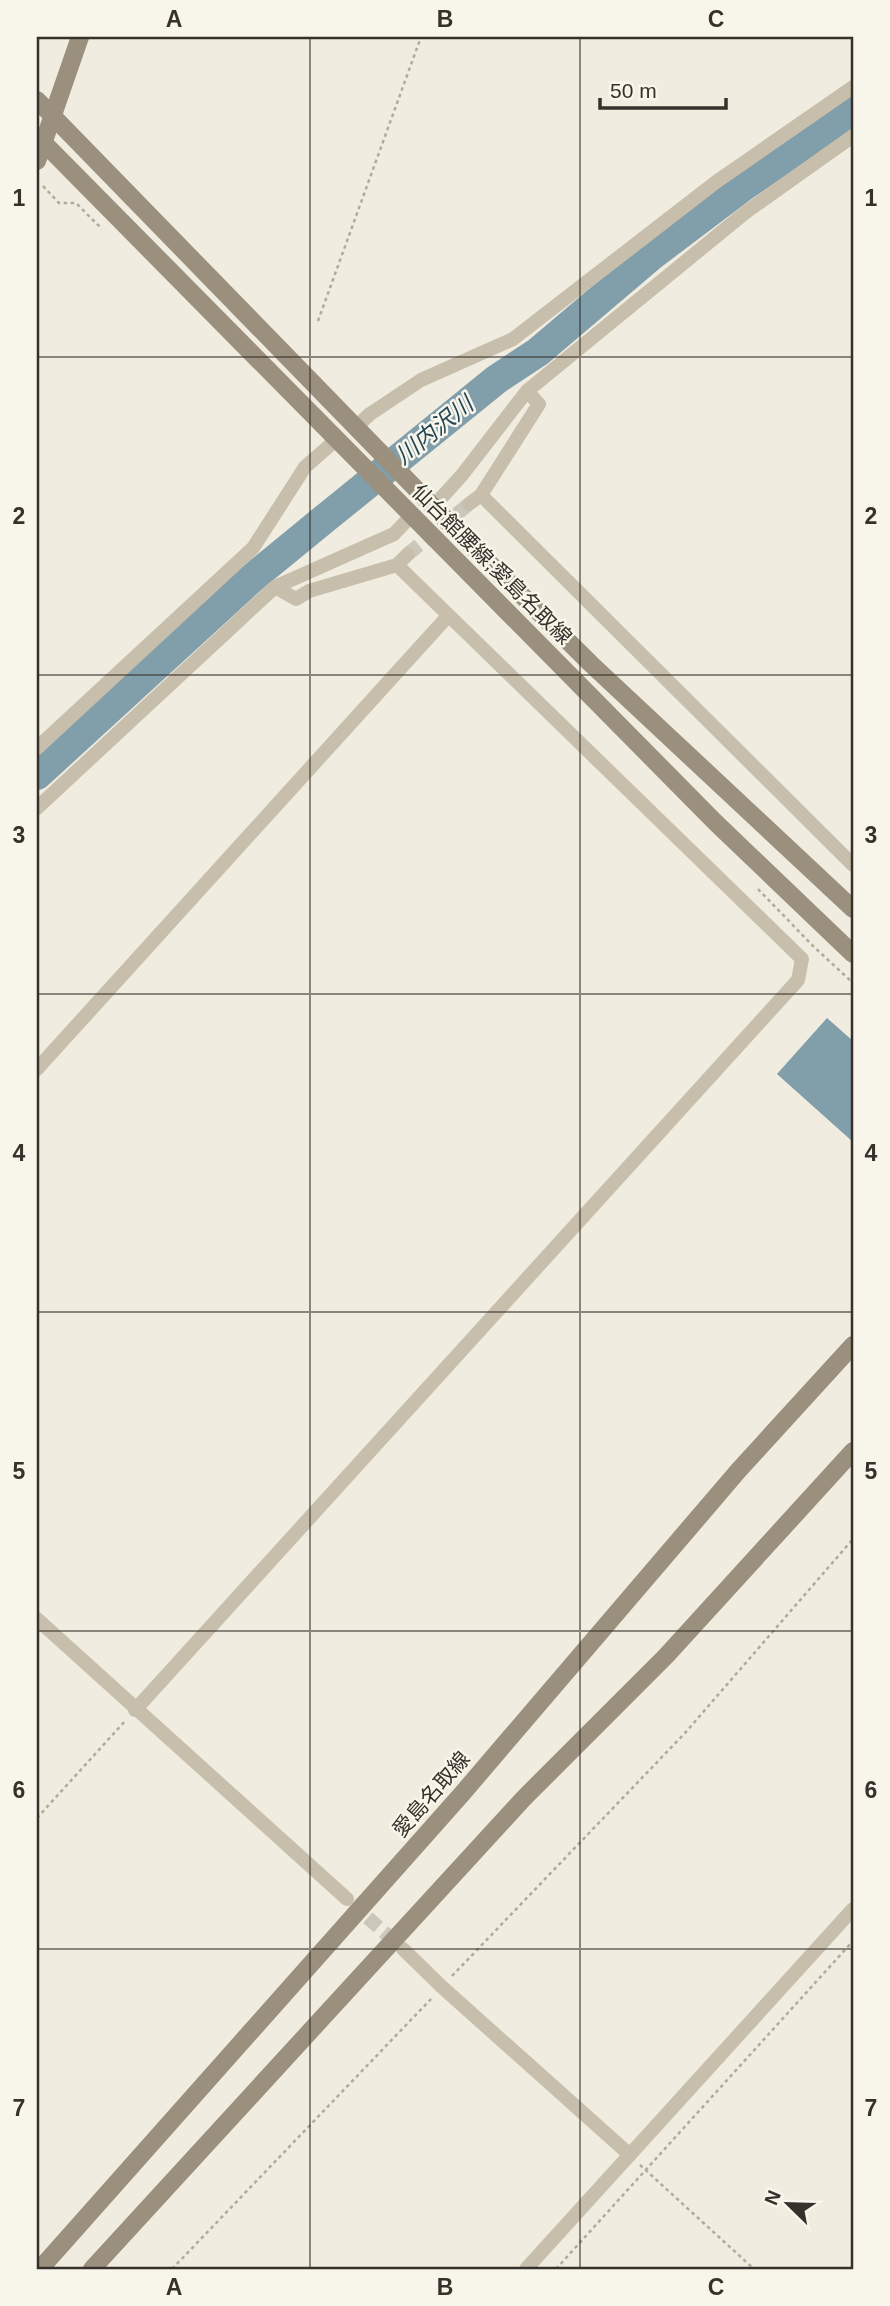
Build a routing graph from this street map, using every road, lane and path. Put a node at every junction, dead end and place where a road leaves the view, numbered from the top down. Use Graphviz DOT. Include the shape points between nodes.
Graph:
graph roads {
  1 [pos="80,37"];
  2 [pos="421,37"];
  3 [pos="853,87"];
  4 [pos="37,100"];
  5 [pos="53,117"];
  6 [pos="853,136"];
  7 [pos="40,139"];
  8 [pos="37,161"];
  9 [pos="43,186"];
  10 [pos="105,232"];
  11 [pos="318,321"];
  12 [pos="527,391"];
  13 [pos="363,433"];
  14 [pos="337,439"];
  15 [pos="481,495"];
  16 [pos="468,504"];
  17 [pos="434,506"];
  18 [pos="405,510"];
  19 [pos="275,587"];
  20 [pos="448,616"];
  21 [pos="37,748"];
  22 [pos="37,808"];
  23 [pos="853,865"];
  24 [pos="853,909"];
  25 [pos="853,954"];
  26 [pos="37,1069"];
  27 [pos="853,1345"];
  28 [pos="853,1451"];
  29 [pos="853,1539"];
  30 [pos="37,1619"];
  31 [pos="135,1710"];
  32 [pos="37,1818"];
  33 [pos="347,1899"];
  34 [pos="853,1909"];
  35 [pos="853,1941"];
  36 [pos="403,1950"];
  37 [pos="442,1987"];
  38 [pos="630,2155"];
  39 [pos="646,2170"];
  40 [pos="40,2269"];
  41 [pos="92,2269"];
  42 [pos="172,2269"];
  43 [pos="526,2269"];
  44 [pos="556,2269"];
  45 [pos="754,2269"];
  1 -- 5 [label="main road"];
  2 -- 11 [label="path"];
  3 -- 13 [label="street" via="716,182 513,339 421,380 370,414"];
  4 -- 5 [label="main road, 仙台館腰線;愛島名取線"];
  5 -- 7 [label="main road"];
  5 -- 13 [label="main road, 仙台館腰線;愛島名取線"];
  6 -- 12 [label="street" via="746,212"];
  7 -- 8 [label="main road"];
  7 -- 14 [label="main road, 仙台館腰線;愛島名取線"];
  9 -- 10 [label="path" via="59,203 76,203"];
  12 -- 15 [label="street" via="539,404"];
  12 -- 17 [label="street"];
  13 -- 17 [label="main road, 仙台館腰線;愛島名取線"];
  14 -- 18 [label="main road, 仙台館腰線;愛島名取線"];
  14 -- 21 [label="street" via="305,467 253,548"];
  15 -- 16 [label="street"];
  15 -- 23 [label="street"];
  17 -- 24 [label="main road, 仙台館腰線;愛島名取線" via="591,664"];
  18 -- 19 [label="street" via="394,534"];
  18 -- 25 [label="main road, 仙台館腰線;愛島名取線"];
  19 -- 20 [label="street" via="296,599 402,559"];
  19 -- 22 [label="street"];
  20 -- 26 [label="street"];
  20 -- 31 [label="street" via="802,960 798,980"];
  27 -- 40 [label="main road, 愛島名取線"];
  28 -- 41 [label="main road" via="666,1656 524,1798"];
  29 -- 37 [label="path" via="685,1732"];
  30 -- 31 [label="street"];
  31 -- 32 [label="path"];
  31 -- 33 [label="street"];
  34 -- 38 [label="street"];
  35 -- 39 [label="path"];
  36 -- 37 [label="street"];
  37 -- 38 [label="street"];
  37 -- 42 [label="path"];
  38 -- 39 [label="path"];
  38 -- 43 [label="street"];
  39 -- 44 [label="path"];
  39 -- 45 [label="path"];
}
